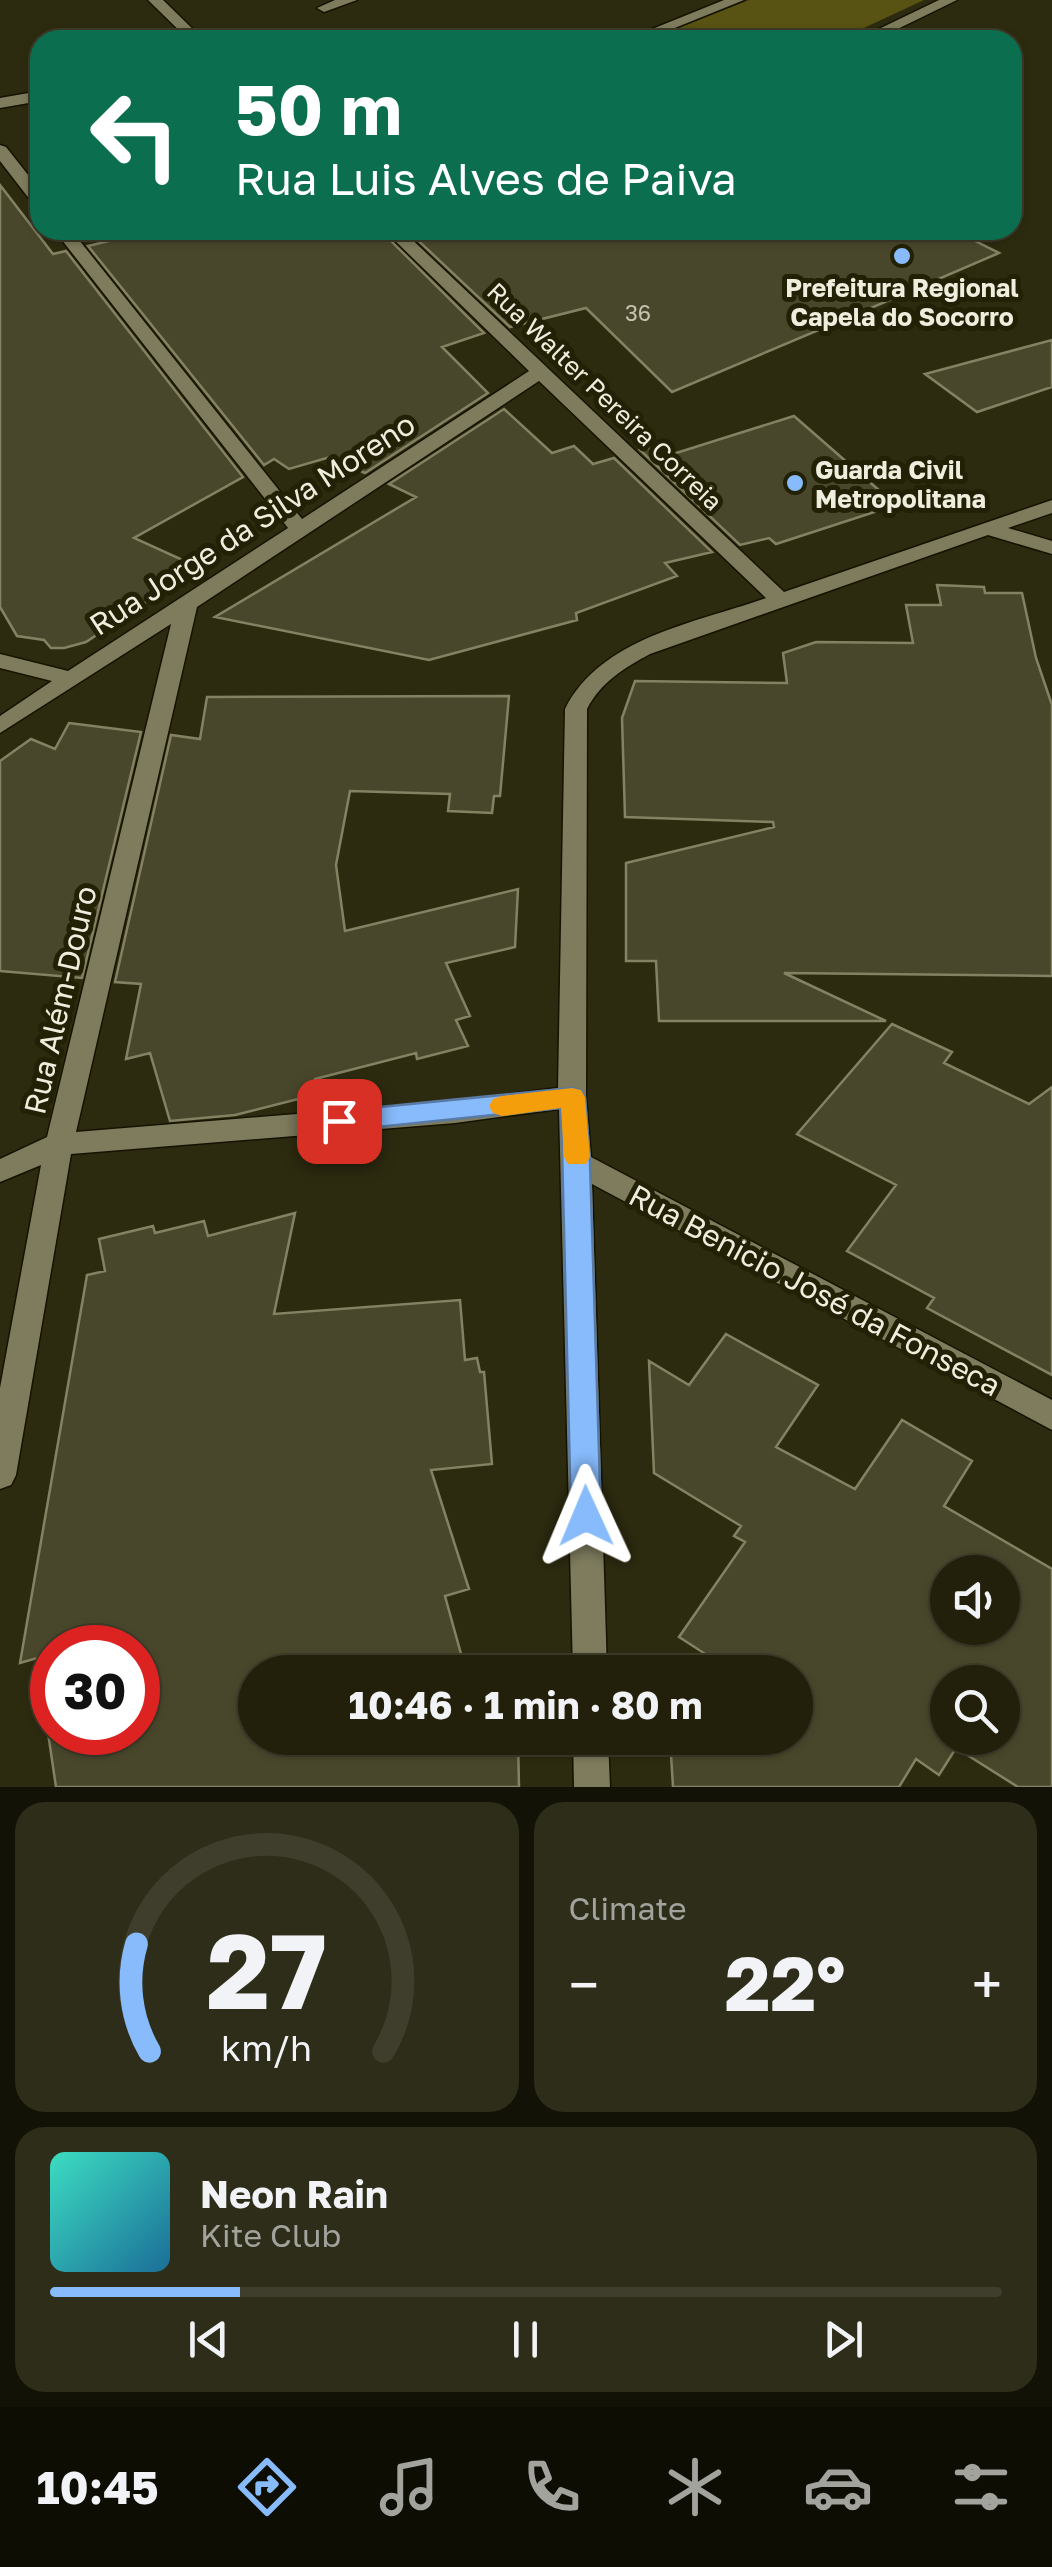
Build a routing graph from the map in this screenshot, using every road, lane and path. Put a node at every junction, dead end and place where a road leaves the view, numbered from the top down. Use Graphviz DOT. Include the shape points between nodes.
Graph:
graph roads {
  1 [pos="155,0"];
  2 [pos="350,0"];
  3 [pos="737,0"];
  4 [pos="950,0"];
  5 [pos="324,8"];
  6 [pos="186,30"];
  7 [pos="658,30"];
  8 [pos="886,30"];
  9 [pos="30,98"];
  10 [pos="0,102"];
  11 [pos="0,150"];
  12 [pos="30,188"];
  13 [pos="70,240"];
  14 [pos="402,240"];
  15 [pos="538,372"];
  16 [pos="1052,506"];
  17 [pos="298,529"];
  18 [pos="988,529"];
  19 [pos="1052,548"];
  20 [pos="781,601"];
  21 [pos="187,602"];
  22 [pos="0,661"];
  23 [pos="70,679"];
  24 [pos="0,726"];
  25 [pos="572,1097"];
  26 [pos="59,1144"];
  27 [pos="578,1163"];
  28 [pos="0,1171"];
  29 [pos="1052,1416"];
  30 [pos="0,1475"];
  31 [pos="590,1655"];
  32 [pos="591,1755"];
  33 [pos="592,1787"];
  1 -- 6 [label="street"];
  2 -- 5 [label="street"];
  3 -- 7 [label="street"];
  4 -- 8 [label="street"];
  9 -- 10 [label="street"];
  11 -- 12 [label="street"];
  13 -- 17 [label="street"];
  14 -- 15 [label="street, Rua Walter Pereira Correia"];
  15 -- 17 [label="street, Rua Jorge da Silva Moreno"];
  15 -- 20 [label="street, Rua Walter Pereira Correia"];
  16 -- 18 [label="street"];
  17 -- 21 [label="street, Rua Jorge da Silva Moreno"];
  18 -- 19 [label="street"];
  18 -- 20 [label="street"];
  20 -- 25 [label="street" via="609,667 586,686 576,708"];
  21 -- 23 [label="street, Rua Jorge da Silva Moreno"];
  21 -- 26 [label="street, Rua Além-Douro"];
  22 -- 23 [label="street"];
  23 -- 24 [label="street, Rua Jorge da Silva Moreno"];
  25 -- 26 [label="street"];
  25 -- 27 [label="street"];
  26 -- 28 [label="street"];
  26 -- 30 [label="street, Rua Além-Douro"];
  27 -- 29 [label="street, Rua Benicio José da Fonseca"];
  27 -- 31 [label="street"];
  32 -- 33 [label="street"];
}
